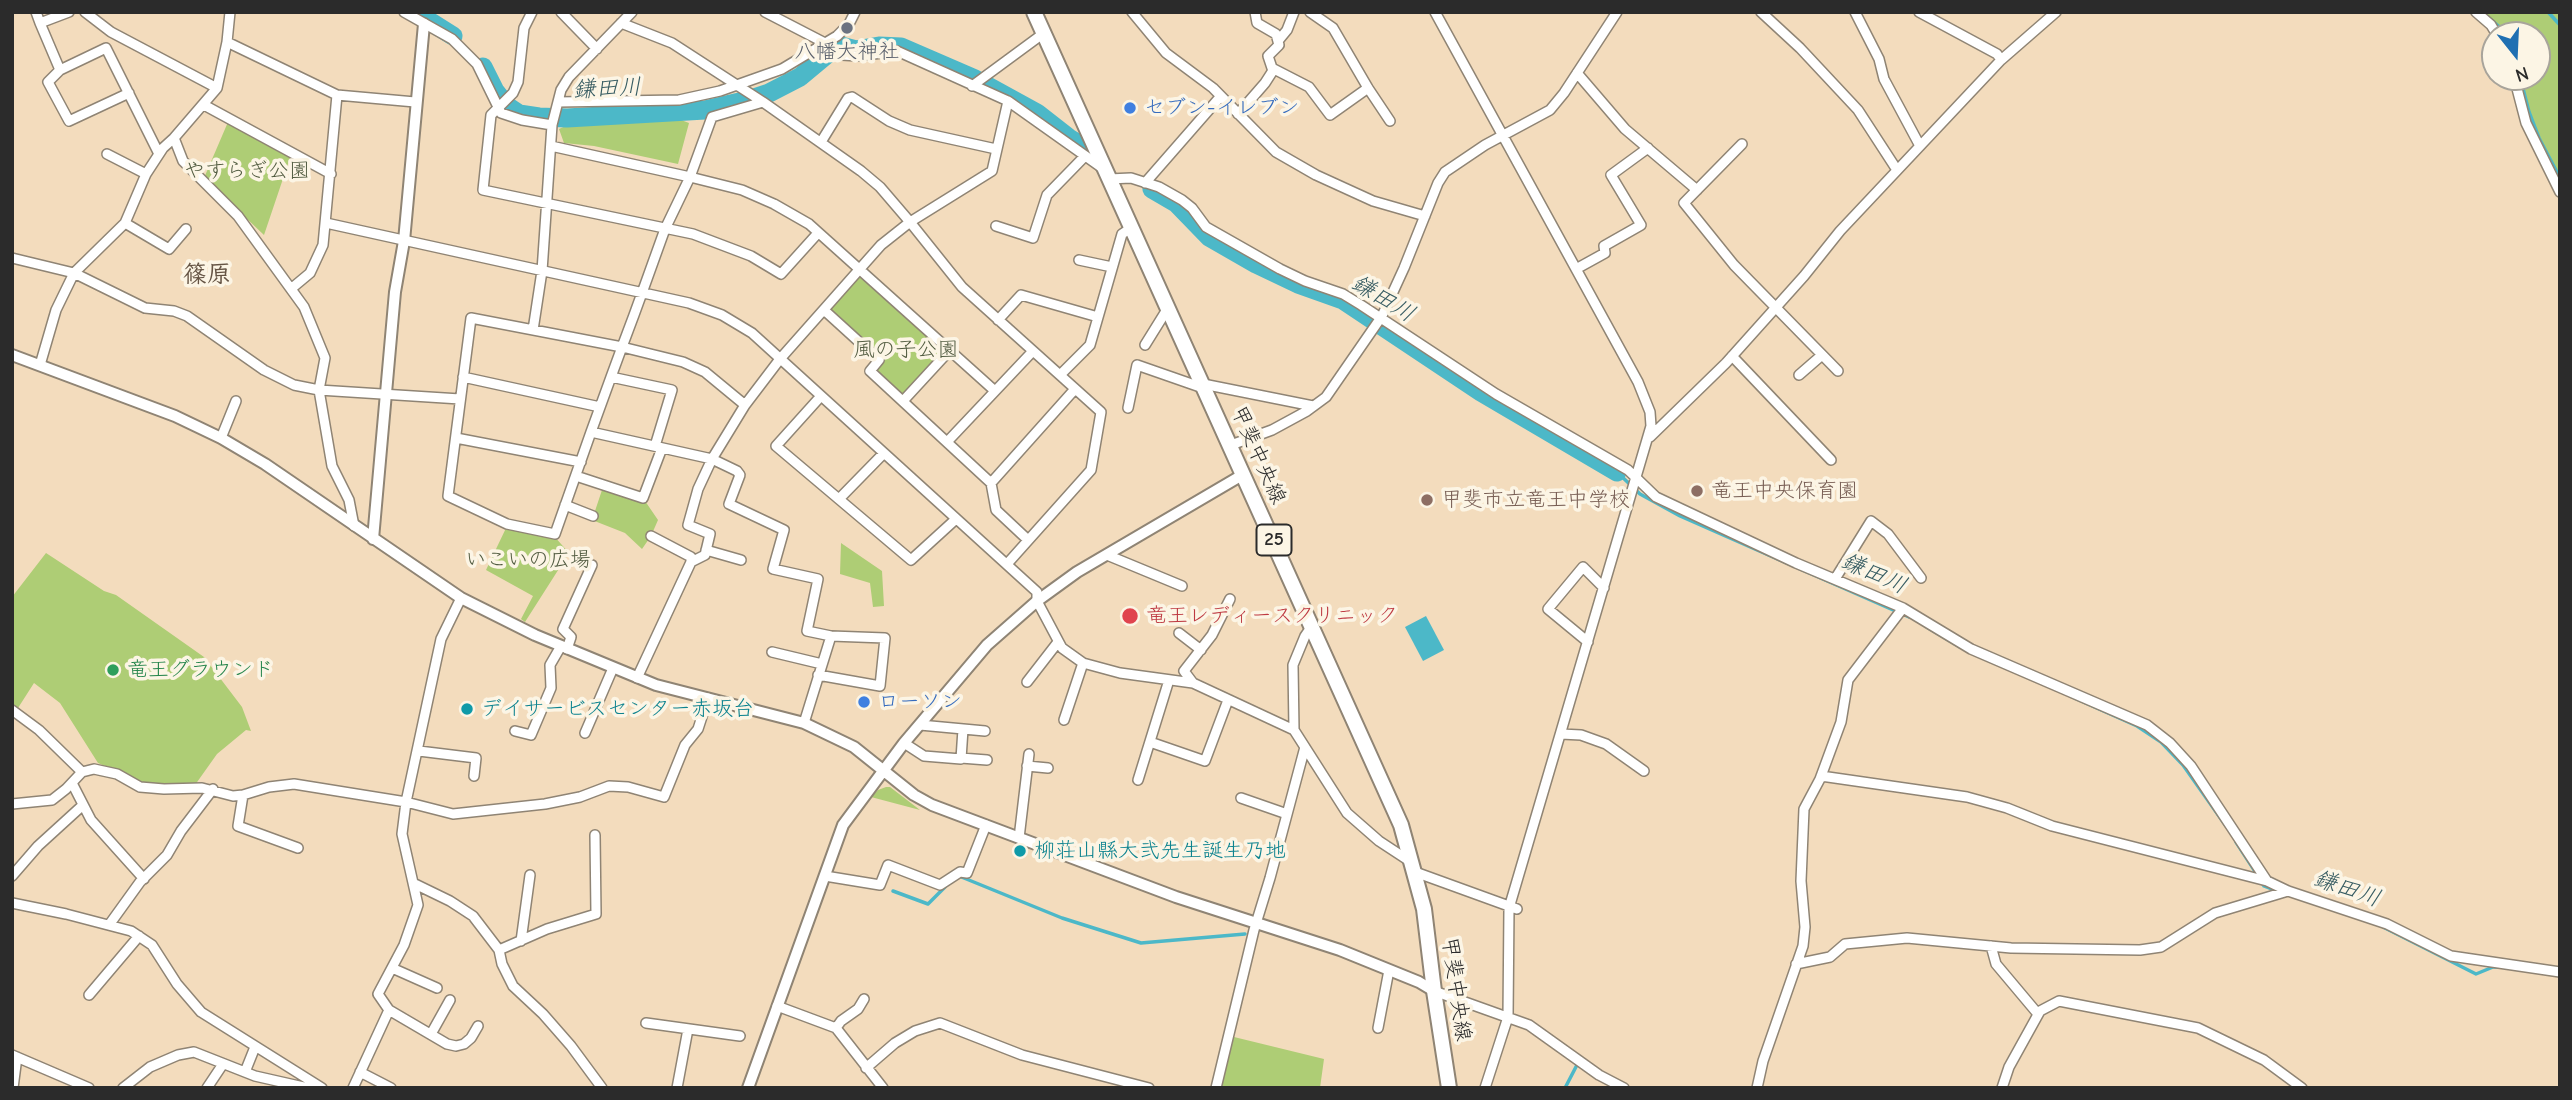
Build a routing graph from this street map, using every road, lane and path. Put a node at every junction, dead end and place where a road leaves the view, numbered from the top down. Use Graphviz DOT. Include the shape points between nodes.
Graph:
graph roads {
  1 [pos="36,12"];
  2 [pos="69,12"];
  3 [pos="85,12"];
  4 [pos="230,12"];
  5 [pos="404,12"];
  6 [pos="532,12"];
  7 [pos="561,12"];
  8 [pos="632,12"];
  9 [pos="765,12"];
  10 [pos="855,12"];
  11 [pos="1034,12"];
  12 [pos="1132,12"];
  13 [pos="1255,12"];
  14 [pos="1294,12"];
  15 [pos="1310,12"];
  16 [pos="1435,12"];
  17 [pos="1617,12"];
  18 [pos="1761,12"];
  19 [pos="1856,12"];
  20 [pos="1919,12"];
  21 [pos="2056,12"];
  22 [pos="40,23"];
  23 [pos="621,23"];
  24 [pos="424,24"];
  25 [pos="1044,33"];
  26 [pos="1278,41"];
  27 [pos="227,42"];
  28 [pos="825,43"];
  29 [pos="597,48"];
  30 [pos="2001,60"];
  31 [pos="1274,69"];
  32 [pos="60,70"];
  33 [pos="1577,73"];
  34 [pos="738,86"];
  35 [pos="972,86"];
  36 [pos="216,88"];
  37 [pos="1368,88"];
  38 [pos="2518,91"];
  39 [pos="129,93"];
  40 [pos="337,95"];
  41 [pos="1221,96"];
  42 [pos="1009,101"];
  43 [pos="415,102"];
  44 [pos="558,102"];
  45 [pos="763,102"];
  46 [pos="204,105"];
  47 [pos="499,107"];
  48 [pos="1238,114"];
  49 [pos="1390,121"];
  50 [pos="552,125"];
  51 [pos="1503,135"];
  52 [pos="174,138"];
  53 [pos="821,142"];
  54 [pos="1742,144"];
  55 [pos="551,146"];
  56 [pos="1920,146"];
  57 [pos="1648,148"];
  58 [pos="996,149"];
  59 [pos="107,153"];
  60 [pos="159,154"];
  61 [pos="1085,156"];
  62 [pos="1897,170"];
  63 [pos="146,174"];
  64 [pos="331,174"];
  65 [pos="1107,174"];
  66 [pos="690,177"];
  67 [pos="1145,183"];
  68 [pos="1697,190"];
  69 [pos="2560,191"];
  70 [pos="547,205"];
  71 [pos="1425,216"];
  72 [pos="910,222"];
  73 [pos="125,223"];
  74 [pos="326,223"];
  75 [pos="996,226"];
  76 [pos="1131,228"];
  77 [pos="187,229"];
  78 [pos="665,229"];
  79 [pos="818,233"];
  80 [pos="404,241"];
  81 [pos="12,258"];
  82 [pos="1079,260"];
  83 [pos="1112,267"];
  84 [pos="860,269"];
  85 [pos="1576,269"];
  86 [pos="542,271"];
  87 [pos="74,273"];
  88 [pos="292,288"];
  89 [pos="642,293"];
  90 [pos="1777,307"];
  91 [pos="1168,308"];
  92 [pos="824,310"];
  93 [pos="1098,317"];
  94 [pos="1380,319"];
  95 [pos="998,320"];
  96 [pos="533,330"];
  97 [pos="1145,345"];
  98 [pos="622,346"];
  99 [pos="950,350"];
  100 [pos="1033,351"];
  101 [pos="12,355"];
  102 [pos="1822,355"];
  103 [pos="1732,356"];
  104 [pos="780,359"];
  105 [pos="40,365"];
  106 [pos="1838,371"];
  107 [pos="1060,375"];
  108 [pos="1799,375"];
  109 [pos="463,377"];
  110 [pos="611,377"];
  111 [pos="1204,386"];
  112 [pos="1075,389"];
  113 [pos="319,390"];
  114 [pos="995,391"];
  115 [pos="386,395"];
  116 [pos="821,396"];
  117 [pos="460,399"];
  118 [pos="236,401"];
  119 [pos="903,401"];
  120 [pos="745,405"];
  121 [pos="1313,406"];
  122 [pos="600,407"];
  123 [pos="1128,408"];
  124 [pos="592,432"];
  125 [pos="221,438"];
  126 [pos="456,438"];
  127 [pos="1649,438"];
  128 [pos="947,442"];
  129 [pos="1231,445"];
  130 [pos="659,447"];
  131 [pos="884,453"];
  132 [pos="712,459"];
  133 [pos="1831,460"];
  134 [pos="581,461"];
  135 [pos="1244,474"];
  136 [pos="576,476"];
  137 [pos="1636,480"];
  138 [pos="991,483"];
  139 [pos="839,499"];
  140 [pos="565,505"];
  141 [pos="593,516"];
  142 [pos="956,519"];
  143 [pos="354,526"];
  144 [pos="651,536"];
  145 [pos="373,539"];
  146 [pos="1028,540"];
  147 [pos="706,550"];
  148 [pos="1107,555"];
  149 [pos="741,560"];
  150 [pos="691,562"];
  151 [pos="1007,564"];
  152 [pos="592,565"];
  153 [pos="1921,578"];
  154 [pos="1835,579"];
  155 [pos="1182,586"];
  156 [pos="1604,588"];
  157 [pos="461,598"];
  158 [pos="1230,599"];
  159 [pos="1037,601"];
  160 [pos="1903,608"];
  161 [pos="1312,626"];
  162 [pos="1179,633"];
  163 [pos="831,636"];
  164 [pos="1058,642"];
  165 [pos="1588,642"];
  166 [pos="564,647"];
  167 [pos="1200,650"];
  168 [pos="772,652"];
  169 [pos="1083,663"];
  170 [pos="822,664"];
  171 [pos="613,668"];
  172 [pos="818,675"];
  173 [pos="637,678"];
  174 [pos="1169,680"];
  175 [pos="1027,682"];
  176 [pos="1193,683"];
  177 [pos="708,698"];
  178 [pos="1228,699"];
  179 [pos="12,710"];
  180 [pos="1065,720"];
  181 [pos="804,723"];
  182 [pos="920,725"];
  183 [pos="963,729"];
  184 [pos="1294,730"];
  185 [pos="515,731"];
  186 [pos="985,731"];
  187 [pos="585,733"];
  188 [pos="1561,734"];
  189 [pos="1150,742"];
  190 [pos="904,743"];
  191 [pos="1304,747"];
  192 [pos="419,751"];
  193 [pos="1029,754"];
  194 [pos="961,758"];
  195 [pos="987,760"];
  196 [pos="1027,766"];
  197 [pos="1048,768"];
  198 [pos="883,771"];
  199 [pos="1644,771"];
  200 [pos="82,772"];
  201 [pos="474,776"];
  202 [pos="1821,776"];
  203 [pos="1138,780"];
  204 [pos="72,783"];
  205 [pos="213,789"];
  206 [pos="243,796"];
  207 [pos="1241,798"];
  208 [pos="406,802"];
  209 [pos="12,804"];
  210 [pos="83,805"];
  211 [pos="1287,814"];
  212 [pos="986,825"];
  213 [pos="595,835"];
  214 [pos="1019,838"];
  215 [pos="298,848"];
  216 [pos="1414,868"];
  217 [pos="530,875"];
  218 [pos="12,876"];
  219 [pos="825,876"];
  220 [pos="144,879"];
  221 [pos="2267,881"];
  222 [pos="415,884"];
  223 [pos="2288,891"];
  224 [pos="12,903"];
  225 [pos="1513,909"];
  226 [pos="1257,923"];
  227 [pos="109,925"];
  228 [pos="139,936"];
  229 [pos="520,941"];
  230 [pos="1992,946"];
  231 [pos="499,950"];
  232 [pos="1796,964"];
  233 [pos="392,968"];
  234 [pos="1389,970"];
  235 [pos="2560,972"];
  236 [pos="437,988"];
  237 [pos="1434,991"];
  238 [pos="89,995"];
  239 [pos="864,999"];
  240 [pos="450,1000"];
  241 [pos="777,1006"];
  242 [pos="389,1010"];
  243 [pos="2038,1014"];
  244 [pos="1508,1017"];
  245 [pos="646,1023"];
  246 [pos="478,1026"];
  247 [pos="836,1028"];
  248 [pos="1378,1028"];
  249 [pos="688,1029"];
  250 [pos="431,1034"];
  251 [pos="740,1036"];
  252 [pos="255,1047"];
  253 [pos="15,1056"];
  254 [pos="223,1064"];
  255 [pos="866,1068"];
  256 [pos="245,1072"];
  257 [pos="360,1072"];
  258 [pos="13,1088"];
  259 [pos="89,1088"];
  260 [pos="123,1088"];
  261 [pos="207,1088"];
  262 [pos="308,1088"];
  263 [pos="322,1088"];
  264 [pos="353,1088"];
  265 [pos="391,1088"];
  266 [pos="602,1088"];
  267 [pos="677,1088"];
  268 [pos="748,1088"];
  269 [pos="883,1088"];
  270 [pos="1149,1088"];
  271 [pos="1216,1088"];
  272 [pos="1449,1088"];
  273 [pos="1485,1088"];
  274 [pos="1624,1088"];
  275 [pos="1757,1088"];
  276 [pos="2002,1088"];
  277 [pos="2302,1088"];
  1 -- 22 [label="street"];
  2 -- 22 [label="street"];
  3 -- 36 [label="street" via="111,32"];
  4 -- 27 [label="street"];
  5 -- 24 [label="street"];
  6 -- 47 [label="street" via="524,28 517,82"];
  7 -- 29 [label="street"];
  8 -- 23 [label="street"];
  9 -- 28 [label="street"];
  10 -- 28 [label="street" via="843,30"];
  11 -- 25 [label="main road, 甲斐中央線 / 25"];
  12 -- 41 [label="street" via="1166,53"];
  13 -- 26 [label="street" via="1257,23 1276,34"];
  14 -- 26 [label="street"];
  15 -- 37 [label="street" via="1333,28"];
  16 -- 51 [label="street"];
  17 -- 33 [label="street"];
  18 -- 62 [label="street" via="1858,110"];
  19 -- 56 [label="street" via="1884,79"];
  20 -- 30 [label="street"];
  21 -- 30 [label="street"];
  22 -- 32 [label="street"];
  23 -- 29 [label="street"];
  23 -- 34 [label="street" via="672,43"];
  24 -- 43 [label="street"];
  24 -- 47 [label="street" via="452,39 477,64"];
  25 -- 35 [label="street"];
  25 -- 65 [label="main road, 甲斐中央線 / 25"];
  26 -- 31 [label="street" via="1268,56"];
  27 -- 36 [label="street"];
  27 -- 40 [label="street"];
  28 -- 34 [label="street" via="782,69"];
  28 -- 35 [label="street" via="842,55 897,51"];
  29 -- 44 [label="street" via="569,77"];
  30 -- 56 [label="street"];
  31 -- 37 [label="street" via="1309,87 1331,115"];
  31 -- 48 [label="street"];
  32 -- 39 [label="street" via="106,48"];
  32 -- 39 [label="street" via="48,82 69,121"];
  33 -- 51 [label="street" via="1550,110"];
  33 -- 57 [label="street" via="1625,129"];
  34 -- 44 [label="street" via="679,100"];
  34 -- 45 [label="street"];
  35 -- 42 [label="street"];
  36 -- 46 [label="street"];
  37 -- 49 [label="street"];
  38 -- 69 [label="street" via="2526,123"];
  39 -- 60 [label="street"];
  40 -- 43 [label="street"];
  40 -- 64 [label="street"];
  41 -- 48 [label="street"];
  41 -- 67 [label="street"];
  42 -- 58 [label="street"];
  42 -- 61 [label="street"];
  43 -- 80 [label="street"];
  44 -- 50 [label="street"];
  45 -- 53 [label="street"];
  45 -- 66 [label="street" via="712,117"];
  46 -- 52 [label="street"];
  46 -- 64 [label="street"];
  47 -- 50 [label="street" via="501,113"];
  47 -- 70 [label="street" via="491,115 483,190"];
  48 -- 71 [label="street" via="1296,165 1373,201"];
  50 -- 55 [label="street"];
  51 -- 71 [label="street" via="1445,172"];
  51 -- 85 [label="street"];
  52 -- 60 [label="street"];
  52 -- 88 [label="street" via="183,161 238,216"];
  53 -- 58 [label="street" via="852,97 910,130"];
  53 -- 72 [label="street" via="880,187"];
  54 -- 68 [label="street"];
  55 -- 66 [label="street"];
  55 -- 70 [label="street"];
  56 -- 62 [label="street"];
  57 -- 68 [label="street"];
  57 -- 85 [label="street" via="1611,175 1641,225"];
  58 -- 72 [label="street" via="992,171"];
  59 -- 63 [label="street"];
  60 -- 63 [label="street"];
  61 -- 65 [label="street"];
  61 -- 75 [label="street" via="1047,195 1033,238"];
  62 -- 90 [label="street"];
  63 -- 73 [label="street"];
  64 -- 74 [label="street"];
  65 -- 67 [label="street"];
  65 -- 76 [label="main road, 甲斐中央線 / 25"];
  66 -- 78 [label="street"];
  66 -- 79 [label="street" via="742,190 774,204"];
  67 -- 94 [label="street" via="1182,200 1206,227 1254,256 1343,294"];
  68 -- 90 [label="street" via="1684,203 1734,265"];
  70 -- 78 [label="street"];
  70 -- 86 [label="street"];
  71 -- 94 [label="street"];
  72 -- 84 [label="street"];
  72 -- 95 [label="street" via="962,287"];
  73 -- 77 [label="street" via="169,249"];
  73 -- 87 [label="street"];
  74 -- 80 [label="street"];
  74 -- 88 [label="street" via="317,261"];
  76 -- 83 [label="street" via="1122,234"];
  76 -- 91 [label="main road, 甲斐中央線 / 25"];
  78 -- 79 [label="street" via="720,243 781,274"];
  78 -- 89 [label="street"];
  79 -- 84 [label="street"];
  80 -- 86 [label="street"];
  80 -- 115 [label="street"];
  81 -- 87 [label="street"];
  82 -- 83 [label="street"];
  83 -- 93 [label="street"];
  84 -- 92 [label="street"];
  84 -- 99 [label="street"];
  85 -- 127 [label="street" via="1645,396"];
  86 -- 89 [label="street"];
  86 -- 96 [label="street"];
  87 -- 105 [label="street" via="56,310"];
  87 -- 113 [label="street" via="145,308 187,316 264,370 294,385"];
  88 -- 113 [label="street" via="325,358"];
  89 -- 98 [label="street"];
  89 -- 104 [label="street" via="722,315 752,333"];
  90 -- 102 [label="street"];
  90 -- 103 [label="street"];
  91 -- 97 [label="street"];
  91 -- 111 [label="main road, 甲斐中央線 / 25"];
  92 -- 104 [label="street"];
  92 -- 119 [label="street" via="879,360 870,371"];
  93 -- 95 [label="street" via="1021,295"];
  93 -- 107 [label="street" via="1090,345"];
  94 -- 121 [label="street" via="1326,397"];
  94 -- 137 [label="street" via="1496,394 1628,470"];
  95 -- 100 [label="street"];
  96 -- 98 [label="street"];
  96 -- 109 [label="street" via="471,318"];
  98 -- 110 [label="street"];
  98 -- 120 [label="street" via="705,372"];
  99 -- 114 [label="street"];
  99 -- 119 [label="street"];
  100 -- 107 [label="street"];
  100 -- 114 [label="street"];
  101 -- 105 [label="street"];
  102 -- 106 [label="street"];
  102 -- 108 [label="street"];
  103 -- 127 [label="street"];
  103 -- 133 [label="street"];
  104 -- 116 [label="street"];
  104 -- 120 [label="street"];
  105 -- 125 [label="street"];
  107 -- 112 [label="street"];
  109 -- 117 [label="street"];
  109 -- 122 [label="street"];
  110 -- 122 [label="street"];
  110 -- 130 [label="street" via="672,390"];
  111 -- 121 [label="street"];
  111 -- 123 [label="street" via="1137,365"];
  111 -- 129 [label="main road, 甲斐中央線 / 25"];
  112 -- 138 [label="street"];
  112 -- 146 [label="street" via="1101,412 1091,470"];
  113 -- 115 [label="street"];
  113 -- 143 [label="street" via="332,466 349,500"];
  114 -- 128 [label="street"];
  115 -- 117 [label="street"];
  115 -- 145 [label="street"];
  116 -- 131 [label="street"];
  116 -- 139 [label="street" via="776,446"];
  117 -- 126 [label="street"];
  118 -- 125 [label="street"];
  119 -- 128 [label="street"];
  120 -- 132 [label="street"];
  121 -- 129 [label="street" via="1272,430"];
  122 -- 124 [label="street"];
  124 -- 130 [label="street"];
  124 -- 134 [label="street"];
  125 -- 143 [label="street"];
  126 -- 134 [label="street"];
  126 -- 140 [label="street" via="448,496 506,524 555,534"];
  127 -- 137 [label="street"];
  128 -- 138 [label="street"];
  129 -- 135 [label="main road, 甲斐中央線 / 25"];
  130 -- 132 [label="street"];
  130 -- 136 [label="street" via="643,498"];
  131 -- 139 [label="street"];
  131 -- 142 [label="street"];
  132 -- 147 [label="street" via="688,525 710,534"];
  132 -- 163 [label="street" via="740,475 729,504 784,530 773,569 818,579 807,631"];
  134 -- 136 [label="street"];
  135 -- 148 [label="street"];
  135 -- 161 [label="main road, 甲斐中央線 / 25"];
  136 -- 140 [label="street"];
  137 -- 154 [label="street" via="1656,497 1700,519"];
  137 -- 156 [label="street"];
  138 -- 146 [label="street" via="996,510"];
  139 -- 142 [label="street" via="911,560"];
  140 -- 141 [label="street"];
  142 -- 151 [label="street"];
  143 -- 145 [label="street"];
  144 -- 150 [label="street" via="691,557"];
  145 -- 157 [label="street"];
  146 -- 151 [label="street"];
  147 -- 149 [label="street"];
  147 -- 150 [label="street"];
  148 -- 155 [label="street"];
  148 -- 159 [label="street"];
  150 -- 173 [label="street"];
  151 -- 159 [label="street" via="1037,592"];
  152 -- 166 [label="street" via="563,629 571,637"];
  153 -- 154 [label="street" via="1888,534 1871,520"];
  154 -- 160 [label="street"];
  156 -- 165 [label="street"];
  156 -- 165 [label="street" via="1584,568 1548,610"];
  157 -- 166 [label="street"];
  157 -- 192 [label="street" via="441,639"];
  158 -- 167 [label="street"];
  159 -- 164 [label="street"];
  159 -- 182 [label="street" via="987,645"];
  160 -- 202 [label="street" via="1847,680 1841,722"];
  160 -- 221 [label="street" via="1971,649 2160,733 2191,766"];
  161 -- 184 [label="street" via="1293,665"];
  161 -- 216 [label="main road, 甲斐中央線 / 25" via="1396,813"];
  162 -- 167 [label="street"];
  163 -- 170 [label="street"];
  163 -- 172 [label="street" via="886,638 880,686"];
  164 -- 169 [label="street"];
  164 -- 175 [label="street"];
  165 -- 188 [label="street"];
  166 -- 171 [label="street"];
  166 -- 185 [label="street" via="550,666 551,688 531,734"];
  167 -- 176 [label="street" via="1184,671"];
  168 -- 170 [label="street"];
  169 -- 174 [label="street"];
  169 -- 180 [label="street"];
  170 -- 172 [label="street"];
  171 -- 173 [label="street"];
  171 -- 187 [label="street"];
  172 -- 181 [label="street"];
  173 -- 177 [label="street"];
  174 -- 176 [label="street"];
  174 -- 189 [label="street"];
  176 -- 178 [label="street"];
  177 -- 181 [label="street"];
  177 -- 208 [label="street" via="664,797 609,786 545,804 453,814"];
  178 -- 184 [label="street"];
  178 -- 189 [label="street" via="1205,761"];
  179 -- 200 [label="street"];
  181 -- 198 [label="street" via="854,747"];
  182 -- 183 [label="street"];
  182 -- 190 [label="street"];
  183 -- 186 [label="street"];
  183 -- 194 [label="street"];
  184 -- 191 [label="street"];
  188 -- 199 [label="street" via="1606,744"];
  188 -- 225 [label="street"];
  189 -- 203 [label="street"];
  190 -- 194 [label="street" via="924,756"];
  190 -- 198 [label="street"];
  191 -- 211 [label="street"];
  191 -- 216 [label="street" via="1347,813"];
  192 -- 201 [label="street" via="476,758"];
  192 -- 208 [label="street"];
  193 -- 196 [label="street"];
  194 -- 195 [label="street"];
  196 -- 197 [label="street"];
  196 -- 214 [label="street"];
  198 -- 212 [label="street" via="921,800"];
  198 -- 219 [label="street" via="843,825"];
  200 -- 204 [label="street"];
  200 -- 205 [label="street" via="94,769 117,774 140,787"];
  202 -- 221 [label="street" via="1968,797 2052,826"];
  202 -- 232 [label="street" via="1804,808 1801,881 1805,927"];
  204 -- 209 [label="street" via="52,800"];
  204 -- 210 [label="street"];
  205 -- 206 [label="street"];
  205 -- 220 [label="street" via="167,855"];
  206 -- 208 [label="street" via="294,784"];
  206 -- 215 [label="street" via="237,826"];
  207 -- 211 [label="street"];
  208 -- 222 [label="street" via="402,834"];
  210 -- 218 [label="street"];
  210 -- 220 [label="street"];
  211 -- 226 [label="street"];
  212 -- 214 [label="street"];
  212 -- 219 [label="street" via="967,873 960,872 940,885 888,864 880,885"];
  213 -- 229 [label="street" via="596,914"];
  214 -- 226 [label="street"];
  216 -- 225 [label="street"];
  216 -- 237 [label="main road, 甲斐中央線 / 25"];
  217 -- 229 [label="street"];
  219 -- 241 [label="street"];
  220 -- 227 [label="street"];
  221 -- 223 [label="street"];
  222 -- 231 [label="street" via="473,916"];
  222 -- 233 [label="street" via="418,905"];
  223 -- 230 [label="street" via="2215,913 2161,947"];
  223 -- 235 [label="street" via="2387,924 2451,956"];
  224 -- 227 [label="street"];
  225 -- 244 [label="street"];
  226 -- 234 [label="street"];
  226 -- 271 [label="street"];
  227 -- 228 [label="street"];
  228 -- 238 [label="street"];
  228 -- 252 [label="street" via="152,945 201,1012"];
  229 -- 231 [label="street"];
  230 -- 232 [label="street" via="1907,937 1845,944 1830,957"];
  230 -- 243 [label="street" via="1996,964"];
  231 -- 266 [label="street" via="513,986 571,1046"];
  232 -- 275 [label="street"];
  233 -- 236 [label="street"];
  233 -- 242 [label="street" via="378,994"];
  234 -- 237 [label="street"];
  234 -- 248 [label="street"];
  237 -- 244 [label="street"];
  237 -- 272 [label="main road, 甲斐中央線 / 25"];
  239 -- 247 [label="street"];
  240 -- 250 [label="street"];
  241 -- 247 [label="street"];
  241 -- 268 [label="street"];
  242 -- 250 [label="street"];
  242 -- 257 [label="street"];
  243 -- 276 [label="street"];
  243 -- 277 [label="street" via="2059,1001 2198,1028 2264,1060"];
  244 -- 273 [label="street"];
  244 -- 274 [label="street" via="1529,1025"];
  245 -- 249 [label="street"];
  246 -- 250 [label="street" via="471,1038 456,1046"];
  247 -- 255 [label="street"];
  249 -- 251 [label="street"];
  249 -- 267 [label="street"];
  252 -- 256 [label="street"];
  252 -- 263 [label="street"];
  253 -- 258 [label="street"];
  253 -- 259 [label="street"];
  254 -- 256 [label="street"];
  254 -- 260 [label="street" via="194,1052 178,1055 150,1067"];
  254 -- 261 [label="street"];
  255 -- 269 [label="street"];
  255 -- 270 [label="street" via="905,1037 940,1023 1022,1055"];
  256 -- 262 [label="street"];
  257 -- 264 [label="street"];
  257 -- 265 [label="street"];
}
